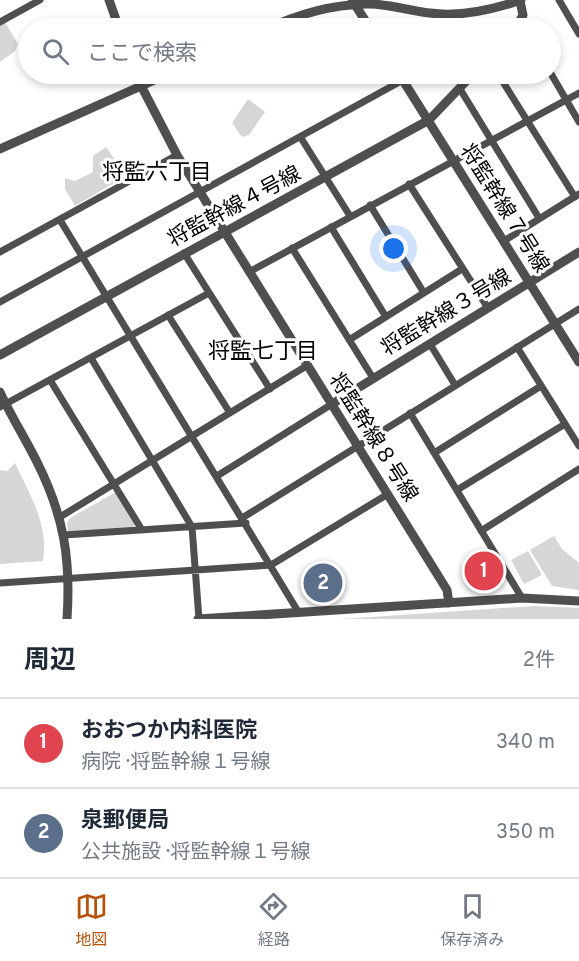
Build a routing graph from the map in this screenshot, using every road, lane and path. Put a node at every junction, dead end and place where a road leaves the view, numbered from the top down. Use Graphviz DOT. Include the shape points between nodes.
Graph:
graph roads {
  1 [pos="40,0"];
  2 [pos="109,0"];
  3 [pos="520,0"];
  4 [pos="559,0"];
  5 [pos="354,2"];
  6 [pos="115,18"];
  7 [pos="292,18"];
  8 [pos="364,18"];
  9 [pos="521,18"];
  10 [pos="0,22"];
  11 [pos="579,34"];
  12 [pos="145,84"];
  13 [pos="390,84"];
  14 [pos="406,84"];
  15 [pos="464,84"];
  16 [pos="504,84"];
  17 [pos="558,84"];
  18 [pos="140,86"];
  19 [pos="460,89"];
  20 [pos="579,93"];
  21 [pos="568,99"];
  22 [pos="429,120"];
  23 [pos="527,121"];
  24 [pos="579,122"];
  25 [pos="301,138"];
  26 [pos="491,140"];
  27 [pos="0,149"];
  28 [pos="177,155"];
  29 [pos="453,160"];
  30 [pos="325,177"];
  31 [pos="409,184"];
  32 [pos="201,192"];
  33 [pos="577,195"];
  34 [pos="370,205"];
  35 [pos="350,216"];
  36 [pos="539,218"];
  37 [pos="60,220"];
  38 [pos="331,227"];
  39 [pos="225,231"];
  40 [pos="504,241"];
  41 [pos="292,248"];
  42 [pos="0,252"];
  43 [pos="579,252"];
  44 [pos="184,253"];
  45 [pos="83,258"];
  46 [pos="462,269"];
  47 [pos="249,272"];
  48 [pos="530,282"];
  49 [pos="209,293"];
  50 [pos="424,293"];
  51 [pos="106,296"];
  52 [pos="0,302"];
  53 [pos="488,308"];
  54 [pos="579,309"];
  55 [pos="168,315"];
  56 [pos="386,317"];
  57 [pos="555,323"];
  58 [pos="130,337"];
  59 [pos="349,340"];
  60 [pos="430,344"];
  61 [pos="517,347"];
  62 [pos="0,355"];
  63 [pos="91,358"];
  64 [pos="579,362"];
  65 [pos="308,364"];
  66 [pos="373,378"];
  67 [pos="50,380"];
  68 [pos="455,386"];
  69 [pos="541,386"];
  70 [pos="270,389"];
  71 [pos="0,392"];
  72 [pos="333,404"];
  73 [pos="3,406"];
  74 [pos="230,413"];
  75 [pos="410,413"];
  76 [pos="565,424"];
  77 [pos="192,436"];
  78 [pos="358,446"];
  79 [pos="579,447"];
  80 [pos="434,453"];
  81 [pos="153,460"];
  82 [pos="579,469"];
  83 [pos="217,476"];
  84 [pos="114,485"];
  85 [pos="457,490"];
  86 [pos="388,494"];
  87 [pos="60,517"];
  88 [pos="244,521"];
  89 [pos="192,527"];
  90 [pos="142,530"];
  91 [pos="481,531"];
  92 [pos="64,535"];
  93 [pos="271,566"];
  94 [pos="195,570"];
  95 [pos="69,579"];
  96 [pos="0,584"];
  97 [pos="522,598"];
  98 [pos="579,601"];
  99 [pos="449,603"];
  100 [pos="299,613"];
  101 [pos="66,619"];
  102 [pos="198,619"];
  1 -- 10 [label="street"];
  2 -- 6 [label="street"];
  3 -- 5 [label="street" via="492,9 433,14"];
  3 -- 9 [label="street"];
  4 -- 11 [label="street"];
  5 -- 7 [label="street"];
  5 -- 8 [label="street"];
  12 -- 18 [label="street"];
  13 -- 25 [label="street"];
  14 -- 22 [label="street, 将監幹線７号線"];
  15 -- 19 [label="street, 将監幹線４号線"];
  16 -- 23 [label="street"];
  17 -- 21 [label="street"];
  18 -- 27 [label="street"];
  18 -- 28 [label="street, 将監幹線８号線"];
  19 -- 22 [label="street, 将監幹線４号線"];
  19 -- 26 [label="street"];
  20 -- 21 [label="street"];
  21 -- 23 [label="street"];
  21 -- 24 [label="street"];
  22 -- 29 [label="street, 将監幹線７号線"];
  22 -- 30 [label="street, 将監幹線４号線"];
  23 -- 26 [label="street"];
  23 -- 33 [label="street"];
  25 -- 30 [label="street"];
  25 -- 32 [label="street"];
  26 -- 29 [label="street"];
  26 -- 36 [label="street"];
  28 -- 32 [label="street, 将監幹線８号線"];
  28 -- 37 [label="street"];
  29 -- 31 [label="street"];
  29 -- 40 [label="street, 将監幹線７号線"];
  30 -- 35 [label="street"];
  30 -- 39 [label="street, 将監幹線４号線"];
  31 -- 34 [label="street"];
  31 -- 46 [label="street"];
  32 -- 39 [label="street, 将監幹線８号線"];
  32 -- 45 [label="street"];
  33 -- 36 [label="street"];
  34 -- 35 [label="street"];
  34 -- 50 [label="street"];
  35 -- 38 [label="street"];
  36 -- 40 [label="street"];
  37 -- 42 [label="street"];
  37 -- 45 [label="street"];
  38 -- 41 [label="street"];
  38 -- 56 [label="street"];
  39 -- 44 [label="street, 将監幹線４号線"];
  39 -- 47 [label="street, 将監幹線８号線"];
  40 -- 48 [label="street, 将監幹線７号線"];
  41 -- 47 [label="street"];
  41 -- 59 [label="street"];
  43 -- 48 [label="street, 将監幹線３号線"];
  44 -- 49 [label="street"];
  44 -- 51 [label="street, 将監幹線４号線"];
  45 -- 51 [label="street"];
  45 -- 52 [label="street"];
  46 -- 50 [label="street"];
  46 -- 53 [label="street"];
  47 -- 65 [label="street, 将監幹線８号線"];
  48 -- 53 [label="street, 将監幹線３号線"];
  48 -- 57 [label="street, 将監幹線７号線"];
  49 -- 55 [label="street"];
  49 -- 70 [label="street"];
  50 -- 56 [label="street"];
  51 -- 58 [label="street"];
  51 -- 62 [label="street, 将監幹線４号線"];
  53 -- 60 [label="street, 将監幹線３号線"];
  54 -- 57 [label="street"];
  55 -- 58 [label="street"];
  55 -- 74 [label="street"];
  56 -- 59 [label="street"];
  57 -- 61 [label="street"];
  57 -- 64 [label="street, 将監幹線７号線"];
  58 -- 63 [label="street"];
  58 -- 77 [label="street"];
  59 -- 66 [label="street"];
  60 -- 66 [label="street, 将監幹線３号線"];
  60 -- 68 [label="street"];
  61 -- 68 [label="street"];
  61 -- 69 [label="street"];
  63 -- 67 [label="street"];
  63 -- 81 [label="street"];
  65 -- 70 [label="street"];
  65 -- 72 [label="street, 将監幹線８号線"];
  66 -- 72 [label="street, 将監幹線３号線"];
  67 -- 73 [label="street"];
  67 -- 84 [label="street"];
  68 -- 75 [label="street"];
  69 -- 76 [label="street"];
  69 -- 80 [label="street"];
  70 -- 74 [label="street"];
  71 -- 73 [label="street"];
  72 -- 78 [label="street, 将監幹線８号線"];
  72 -- 83 [label="street"];
  73 -- 87 [label="street" via="37,462"];
  74 -- 77 [label="street"];
  75 -- 78 [label="street"];
  75 -- 80 [label="street"];
  76 -- 79 [label="street"];
  76 -- 85 [label="street"];
  77 -- 81 [label="street"];
  77 -- 83 [label="street"];
  78 -- 86 [label="street, 将監幹線８号線"];
  78 -- 88 [label="street"];
  80 -- 85 [label="street"];
  81 -- 84 [label="street"];
  81 -- 89 [label="street"];
  82 -- 91 [label="street"];
  83 -- 88 [label="street"];
  84 -- 87 [label="street"];
  84 -- 90 [label="street"];
  85 -- 91 [label="street"];
  86 -- 93 [label="street"];
  86 -- 99 [label="street, 将監幹線８号線" via="447,590"];
  87 -- 92 [label="street"];
  88 -- 89 [label="street"];
  88 -- 93 [label="street"];
  89 -- 90 [label="street"];
  89 -- 94 [label="street"];
  90 -- 92 [label="street"];
  91 -- 97 [label="street"];
  92 -- 95 [label="street"];
  93 -- 94 [label="street"];
  93 -- 100 [label="street"];
  94 -- 95 [label="street"];
  94 -- 102 [label="street"];
  95 -- 96 [label="street"];
  95 -- 101 [label="street"];
  97 -- 98 [label="street"];
  97 -- 99 [label="street"];
  99 -- 100 [label="street"];
  100 -- 102 [label="street"];
}
